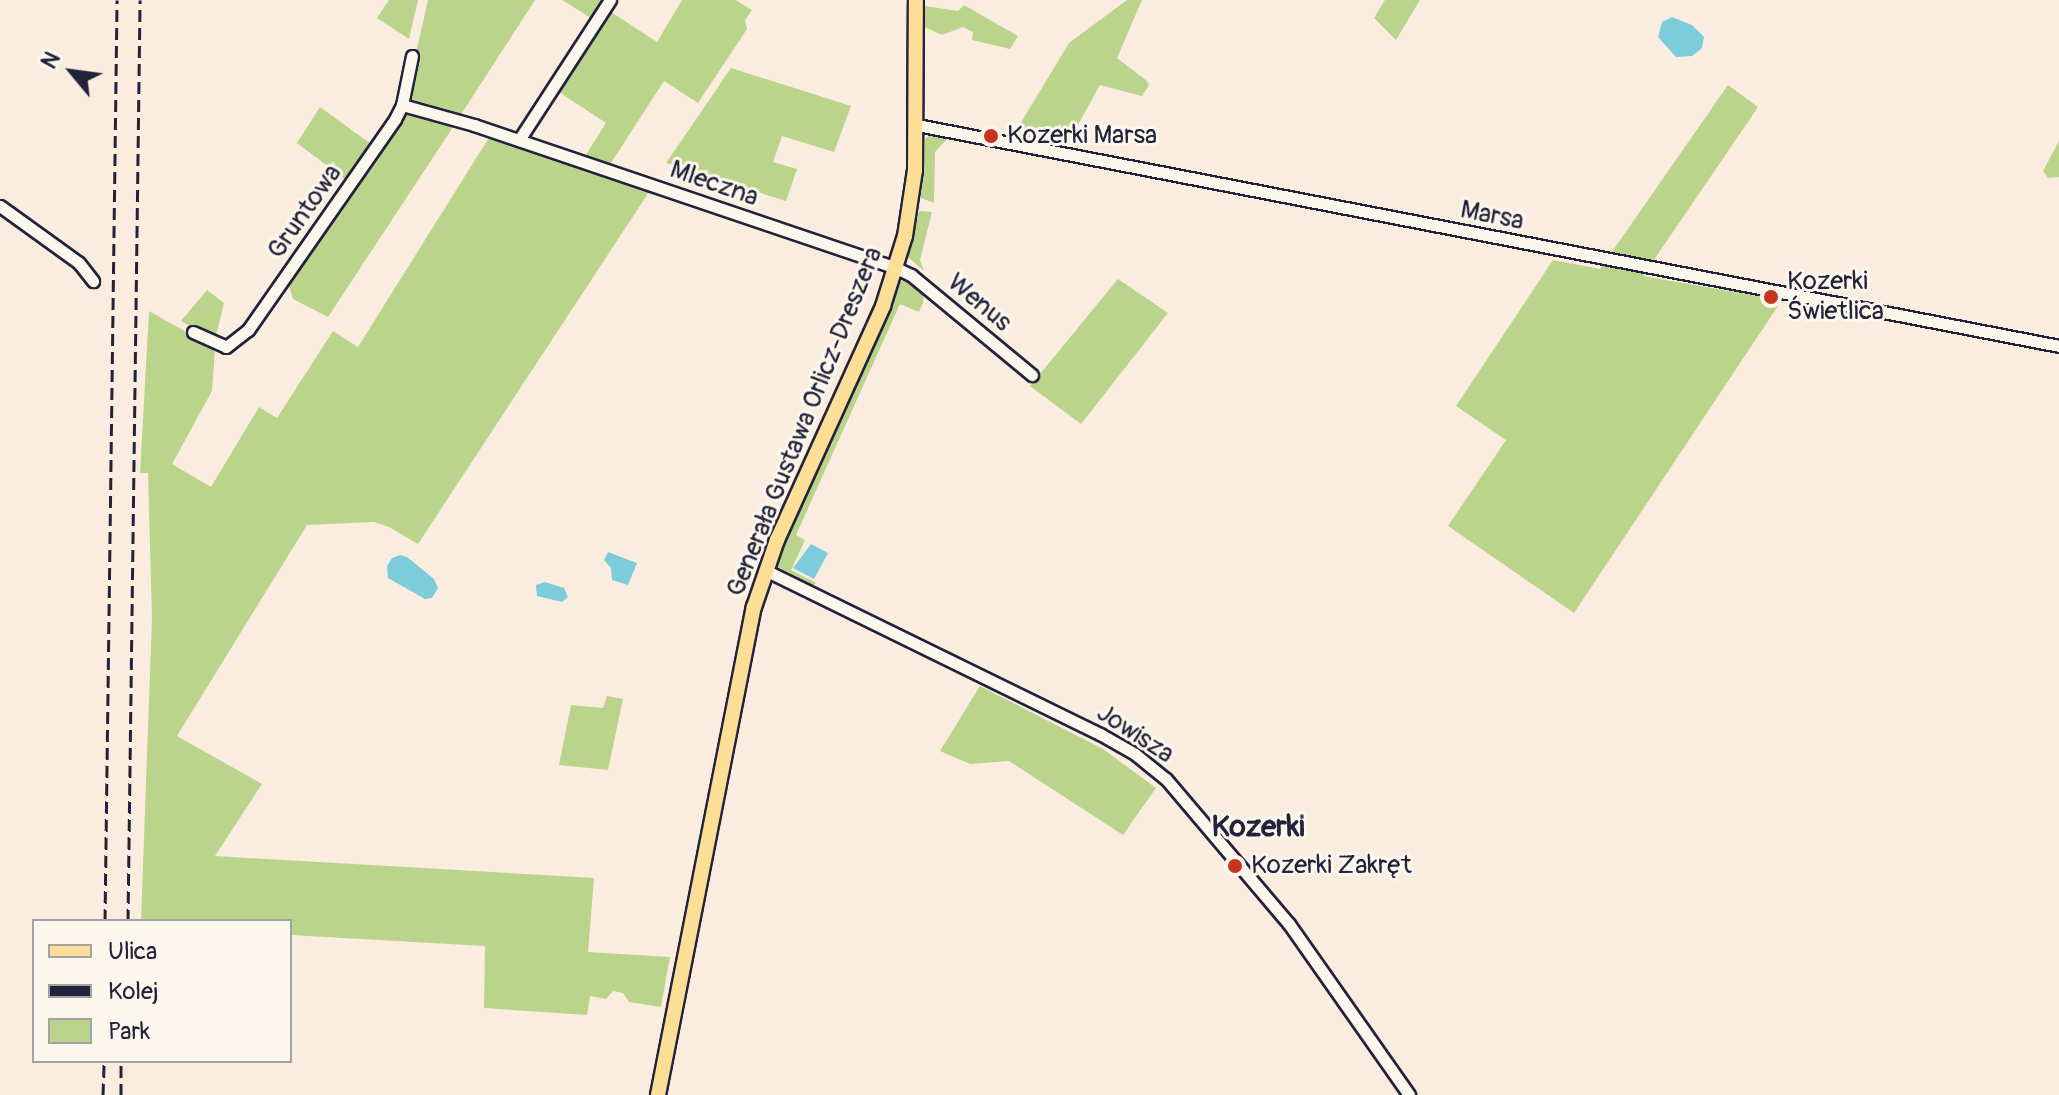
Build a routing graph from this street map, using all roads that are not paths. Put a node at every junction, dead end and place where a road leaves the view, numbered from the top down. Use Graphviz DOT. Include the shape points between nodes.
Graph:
graph roads {
  1 [pos="610,0"];
  2 [pos="916,0"];
  3 [pos="412,56"];
  4 [pos="402,105"];
  5 [pos="917,125"];
  6 [pos="519,140"];
  7 [pos="0,206"];
  8 [pos="896,268"];
  9 [pos="93,281"];
  10 [pos="193,332"];
  11 [pos="2059,346"];
  12 [pos="1032,375"];
  13 [pos="765,570"];
  14 [pos="658,1095"];
  15 [pos="1409,1095"];
  1 -- 6 [label="street"];
  2 -- 5 [label="main road, Generała Gustawa Orlicz-Dreszera"];
  3 -- 4 [label="street, Gruntowa"];
  4 -- 6 [label="street, Mleczna"];
  4 -- 10 [label="street, Gruntowa" via="248,330 226,347"];
  5 -- 8 [label="main road, Generała Gustawa Orlicz-Dreszera" via="911,203"];
  5 -- 11 [label="street, Marsa"];
  6 -- 8 [label="street, Mleczna"];
  7 -- 9 [label="street" via="79,263"];
  8 -- 12 [label="street, Wenus"];
  8 -- 13 [label="main road, Generała Gustawa Orlicz-Dreszera"];
  13 -- 14 [label="main road, Generała Gustawa Orlicz-Dreszera" via="741,663"];
  13 -- 15 [label="street, Jowisza" via="1100,734 1156,770 1190,803 1289,924"];
}
